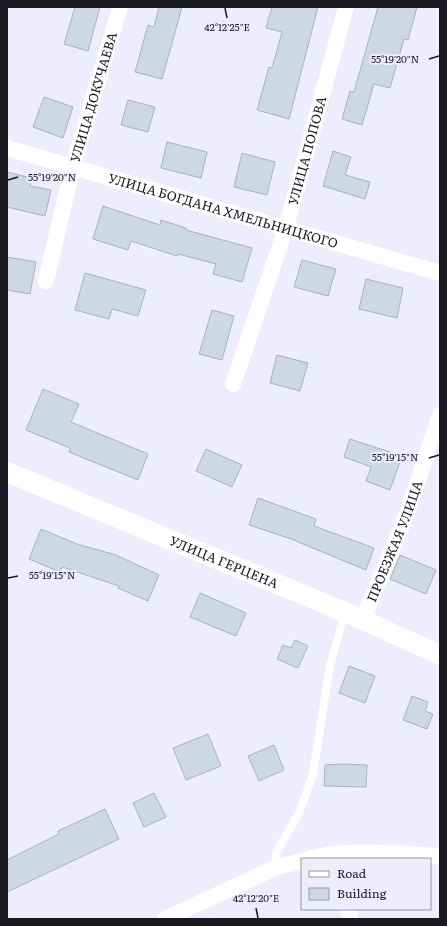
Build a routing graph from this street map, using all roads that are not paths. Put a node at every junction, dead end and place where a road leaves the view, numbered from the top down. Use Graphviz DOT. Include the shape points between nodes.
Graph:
graph roads {
  1 [pos="120,7"];
  2 [pos="346,7"];
  3 [pos="7,148"];
  4 [pos="73,166"];
  5 [pos="286,228"];
  6 [pos="440,273"];
  7 [pos="46,282"];
  8 [pos="232,384"];
  9 [pos="440,415"];
  10 [pos="7,472"];
  11 [pos="345,612"];
  12 [pos="363,620"];
  13 [pos="440,655"];
  14 [pos="440,856"];
  15 [pos="342,857"];
  16 [pos="325,858"];
  17 [pos="301,861"];
  18 [pos="277,867"];
  19 [pos="165,919"];
  1 -- 4 [label="street, УЛИЦА ДОКУЧАЕВА"];
  2 -- 5 [label="street, УЛИЦА ПОПОВА"];
  3 -- 4 [label="street, УЛИЦА БОГДАНА ХМЕЛЬНИЦКОГО"];
  4 -- 5 [label="street, УЛИЦА БОГДАНА ХМЕЛЬНИЦКОГО"];
  4 -- 7 [label="street, УЛИЦА ДОКУЧАЕВА"];
  5 -- 6 [label="street, УЛИЦА БОГДАНА ХМЕЛЬНИЦКОГО"];
  5 -- 8 [label="street, УЛИЦА ПОПОВА"];
  9 -- 12 [label="street, ПРОЕЗЖАЯ УЛИЦА" via="407,513"];
  10 -- 11 [label="street, УЛИЦА ГЕРЦЕНА"];
  11 -- 12 [label="street, УЛИЦА ГЕРЦЕНА"];
  11 -- 18 [label="lane" via="330,665 313,774 300,811 276,853"];
  12 -- 13 [label="street, УЛИЦА ГЕРЦЕНА"];
  14 -- 15 [label="street" via="388,854"];
  15 -- 16 [label="street"];
  17 -- 18 [label="street"];
  18 -- 19 [label="street"];
}
